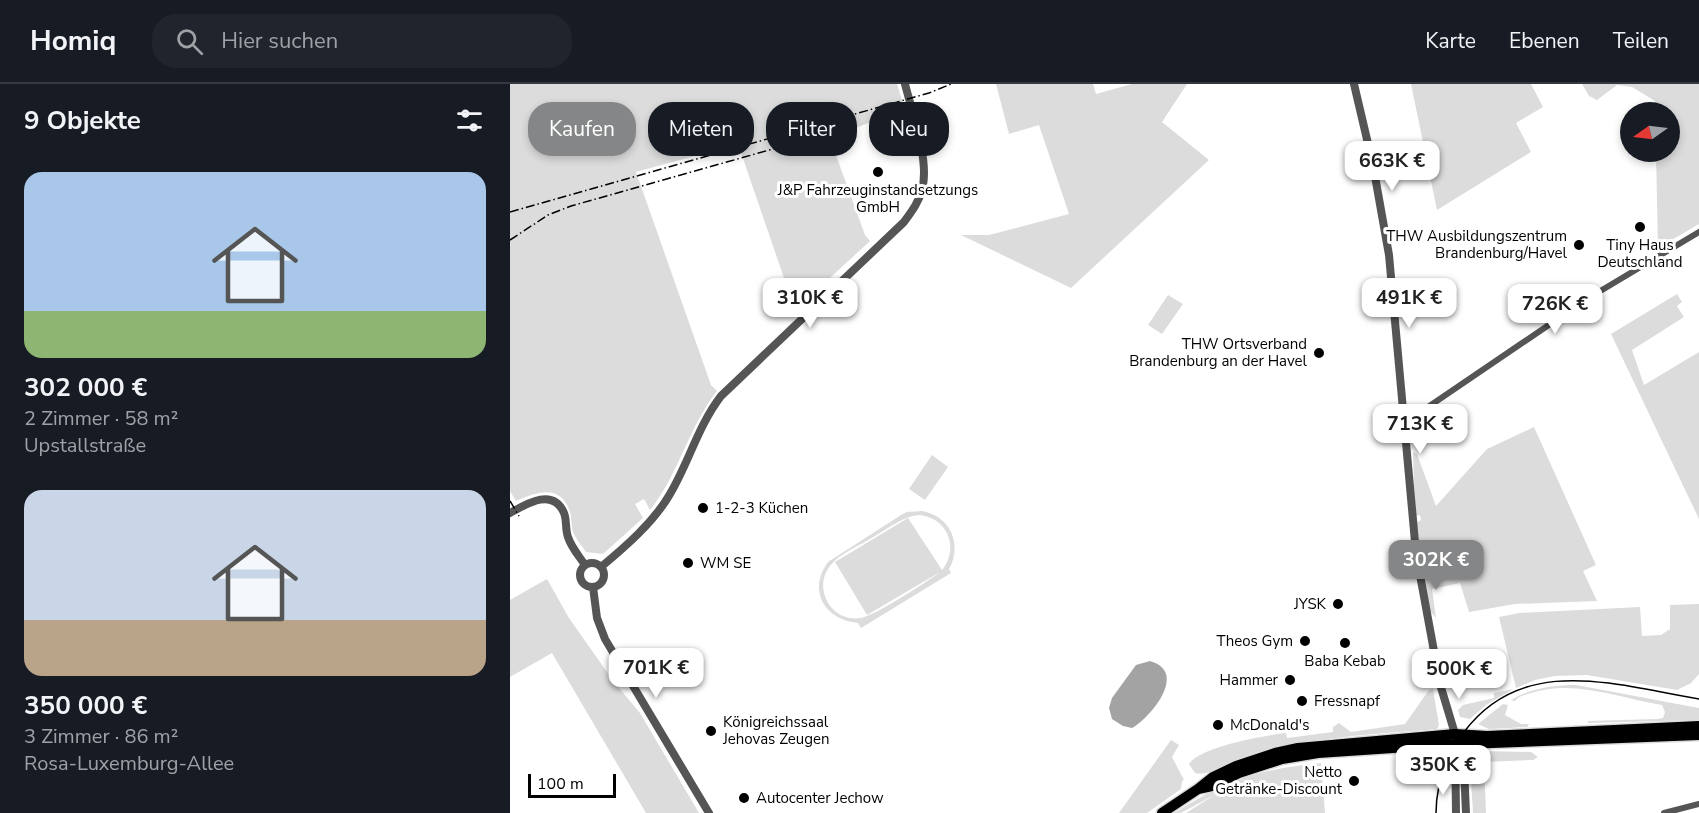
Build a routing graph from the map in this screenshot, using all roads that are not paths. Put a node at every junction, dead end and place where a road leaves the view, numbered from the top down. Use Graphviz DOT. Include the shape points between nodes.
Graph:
graph roads {
  1 [pos="904,84"];
  2 [pos="1354,84"];
  3 [pos="1699,232"];
  4 [pos="1404,411"];
  5 [pos="510,513"];
  6 [pos="585,565"];
  7 [pos="601,567"];
  8 [pos="593,587"];
  9 [pos="1699,726"];
  10 [pos="1699,735"];
  11 [pos="1457,741"];
  12 [pos="1699,804"];
  13 [pos="709,813"];
  14 [pos="1162,813"];
  15 [pos="1456,813"];
  16 [pos="1466,813"];
  17 [pos="1664,813"];
  1 -- 7 [label="street" via="924,161 923,187 916,206 904,222 721,396 663,506"];
  2 -- 4 [label="street" via="1389,255"];
  3 -- 4 [label="street" via="1587,299 1428,407"];
  4 -- 11 [label="street" via="1416,553 1440,684"];
  5 -- 6 [label="street" via="536,499 556,503 563,512 568,538"];
  6 -- 7 [label="street"];
  6 -- 8 [label="street" via="581,579"];
  7 -- 8 [label="street" via="603,579"];
  8 -- 13 [label="street" via="597,618 605,639"];
  9 -- 11 [label="main road" via="1487,736"];
  10 -- 11 [label="main road"];
  11 -- 14 [label="main road" via="1314,746 1275,753 1206,781"];
  11 -- 15 [label="street"];
  11 -- 16 [label="street"];
  12 -- 17 [label="street"];
}
